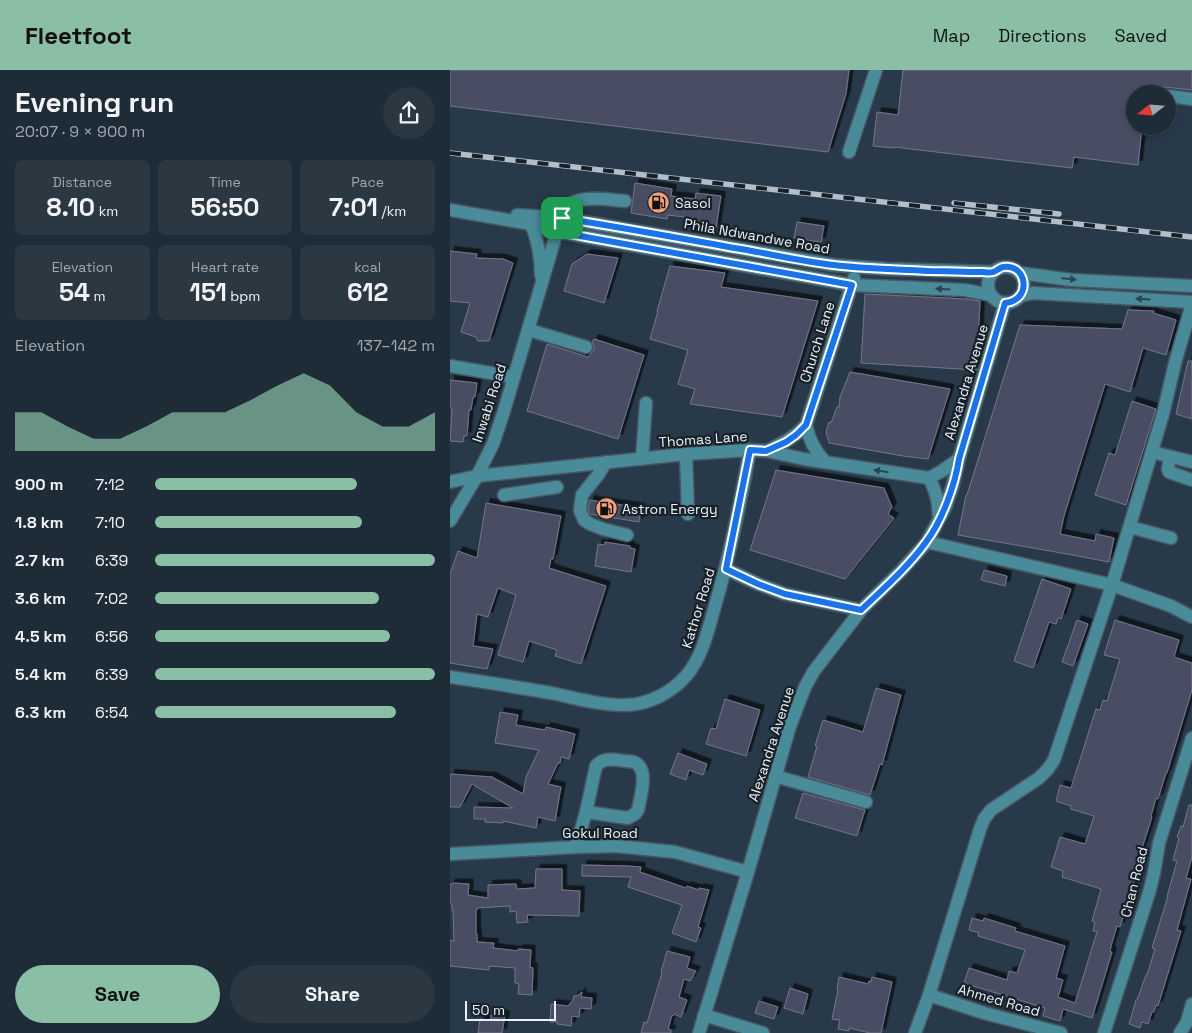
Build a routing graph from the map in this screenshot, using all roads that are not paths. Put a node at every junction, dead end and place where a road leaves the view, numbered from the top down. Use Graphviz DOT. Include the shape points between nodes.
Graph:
graph roads {
  1 [pos="876,70"];
  2 [pos="1176,97"];
  3 [pos="1192,100"];
  4 [pos="849,152"];
  5 [pos="625,201"];
  6 [pos="453,210"];
  7 [pos="562,218"];
  8 [pos="530,224"];
  9 [pos="558,232"];
  10 [pos="856,267"];
  11 [pos="993,272"];
  12 [pos="1020,273"];
  13 [pos="852,285"];
  14 [pos="1192,286"];
  15 [pos="541,288"];
  16 [pos="991,294"];
  17 [pos="1020,296"];
  18 [pos="1005,303"];
  19 [pos="1192,303"];
  20 [pos="529,330"];
  21 [pos="586,348"];
  22 [pos="450,366"];
  23 [pos="514,377"];
  24 [pos="646,403"];
  25 [pos="806,425"];
  26 [pos="750,450"];
  27 [pos="766,451"];
  28 [pos="1152,452"];
  29 [pos="686,454"];
  30 [pos="1170,456"];
  31 [pos="642,459"];
  32 [pos="959,459"];
  33 [pos="606,462"];
  34 [pos="825,462"];
  35 [pos="1192,462"];
  36 [pos="546,469"];
  37 [pos="477,476"];
  38 [pos="929,478"];
  39 [pos="1192,480"];
  40 [pos="450,482"];
  41 [pos="504,494"];
  42 [pos="688,514"];
  43 [pos="939,520"];
  44 [pos="450,521"];
  45 [pos="1130,527"];
  46 [pos="627,535"];
  47 [pos="1171,538"];
  48 [pos="927,542"];
  49 [pos="726,569"];
  50 [pos="1112,584"];
  51 [pos="861,610"];
  52 [pos="1192,617"];
  53 [pos="450,677"];
  54 [pos="1192,738"];
  55 [pos="776,776"];
  56 [pos="866,802"];
  57 [pos="586,812"];
  58 [pos="576,847"];
  59 [pos="450,854"];
  60 [pos="748,872"];
  61 [pos="929,995"];
  62 [pos="1192,1004"];
  63 [pos="704,1015"];
  64 [pos="699,1033"];
  65 [pos="763,1033"];
  66 [pos="915,1033"];
  67 [pos="1061,1033"];
  68 [pos="1104,1033"];
  69 [pos="1180,1033"];
  1 -- 4 [label="street"];
  2 -- 3 [label="street"];
  5 -- 7 [label="street" via="577,200 567,207"];
  6 -- 7 [label="street, Phila Ndwandwe Road"];
  6 -- 8 [label="street, Phila Ndwandwe Road"];
  7 -- 9 [label="street, Inwabi Road"];
  7 -- 10 [label="street, Phila Ndwandwe Road"];
  8 -- 9 [label="street, Phila Ndwandwe Road"];
  8 -- 15 [label="street, Inwabi Road" via="539,248"];
  9 -- 13 [label="street, Phila Ndwandwe Road"];
  9 -- 15 [label="street, Inwabi Road"];
  10 -- 11 [label="street, Phila Ndwandwe Road"];
  10 -- 13 [label="street, Church Lane"];
  11 -- 12 [label="street" via="1010,267"];
  11 -- 16 [label="street" via="988,284"];
  12 -- 14 [label="street, one-way" via="1072,280"];
  12 -- 17 [label="street" via="1024,286"];
  16 -- 13 [label="street, Phila Ndwandwe Road, one-way"];
  13 -- 25 [label="street, Church Lane"];
  15 -- 20 [label="street, Inwabi Road"];
  16 -- 18 [label="street"];
  17 -- 18 [label="street"];
  19 -- 17 [label="street, one-way" via="1033,293"];
  18 -- 32 [label="street, Alexandra Avenue"];
  19 -- 28 [label="street"];
  20 -- 21 [label="street"];
  20 -- 23 [label="street, Inwabi Road"];
  22 -- 23 [label="street"];
  23 -- 37 [label="street, Inwabi Road" via="493,444"];
  24 -- 31 [label="street"];
  25 -- 27 [label="street" via="786,442"];
  25 -- 34 [label="street" via="816,452"];
  26 -- 27 [label="street, Thomas Lane"];
  26 -- 29 [label="street, Thomas Lane"];
  26 -- 49 [label="street, Kathor Road"];
  27 -- 34 [label="street, Thomas Lane"];
  28 -- 30 [label="street"];
  28 -- 45 [label="street"];
  29 -- 31 [label="street, Thomas Lane"];
  29 -- 42 [label="street"];
  30 -- 35 [label="street"];
  30 -- 39 [label="street" via="1169,472"];
  31 -- 33 [label="street, Thomas Lane"];
  32 -- 38 [label="street"];
  32 -- 43 [label="street, Alexandra Avenue"];
  33 -- 36 [label="street, Thomas Lane"];
  33 -- 46 [label="street" via="582,495 580,510 584,520 590,524"];
  38 -- 34 [label="street, Thomas Lane, one-way"];
  36 -- 37 [label="street, Thomas Lane"];
  36 -- 41 [label="street" via="551,488"];
  37 -- 40 [label="street, Thomas Lane"];
  37 -- 44 [label="street, Inwabi Road"];
  38 -- 43 [label="street" via="937,495"];
  43 -- 48 [label="street, Alexandra Avenue"];
  45 -- 47 [label="street"];
  45 -- 50 [label="street"];
  48 -- 50 [label="street"];
  48 -- 51 [label="street, Alexandra Avenue"];
  49 -- 51 [label="street" via="785,594"];
  49 -- 53 [label="street, Kathor Road" via="701,652 676,687 650,701 605,704"];
  50 -- 52 [label="street"];
  50 -- 61 [label="street" via="1054,760 1039,778 991,810 984,819"];
  51 -- 55 [label="street, Alexandra Avenue" via="814,670 805,687"];
  54 -- 68 [label="street, Chan Road" via="1159,843 1144,910"];
  55 -- 56 [label="street"];
  55 -- 60 [label="street, Alexandra Avenue"];
  57 -- 57 [label="street" via="599,763 610,759 634,762 638,766 644,776 635,814 628,818"];
  57 -- 58 [label="street"];
  58 -- 59 [label="street, Gokul Road"];
  58 -- 60 [label="street, Gokul Road" via="616,846 675,852"];
  60 -- 63 [label="street, Alexandra Avenue"];
  61 -- 66 [label="street"];
  61 -- 67 [label="street, Ahmed Road"];
  62 -- 69 [label="street"];
  63 -- 64 [label="street, Alexandra Avenue"];
  63 -- 65 [label="street"];
}
